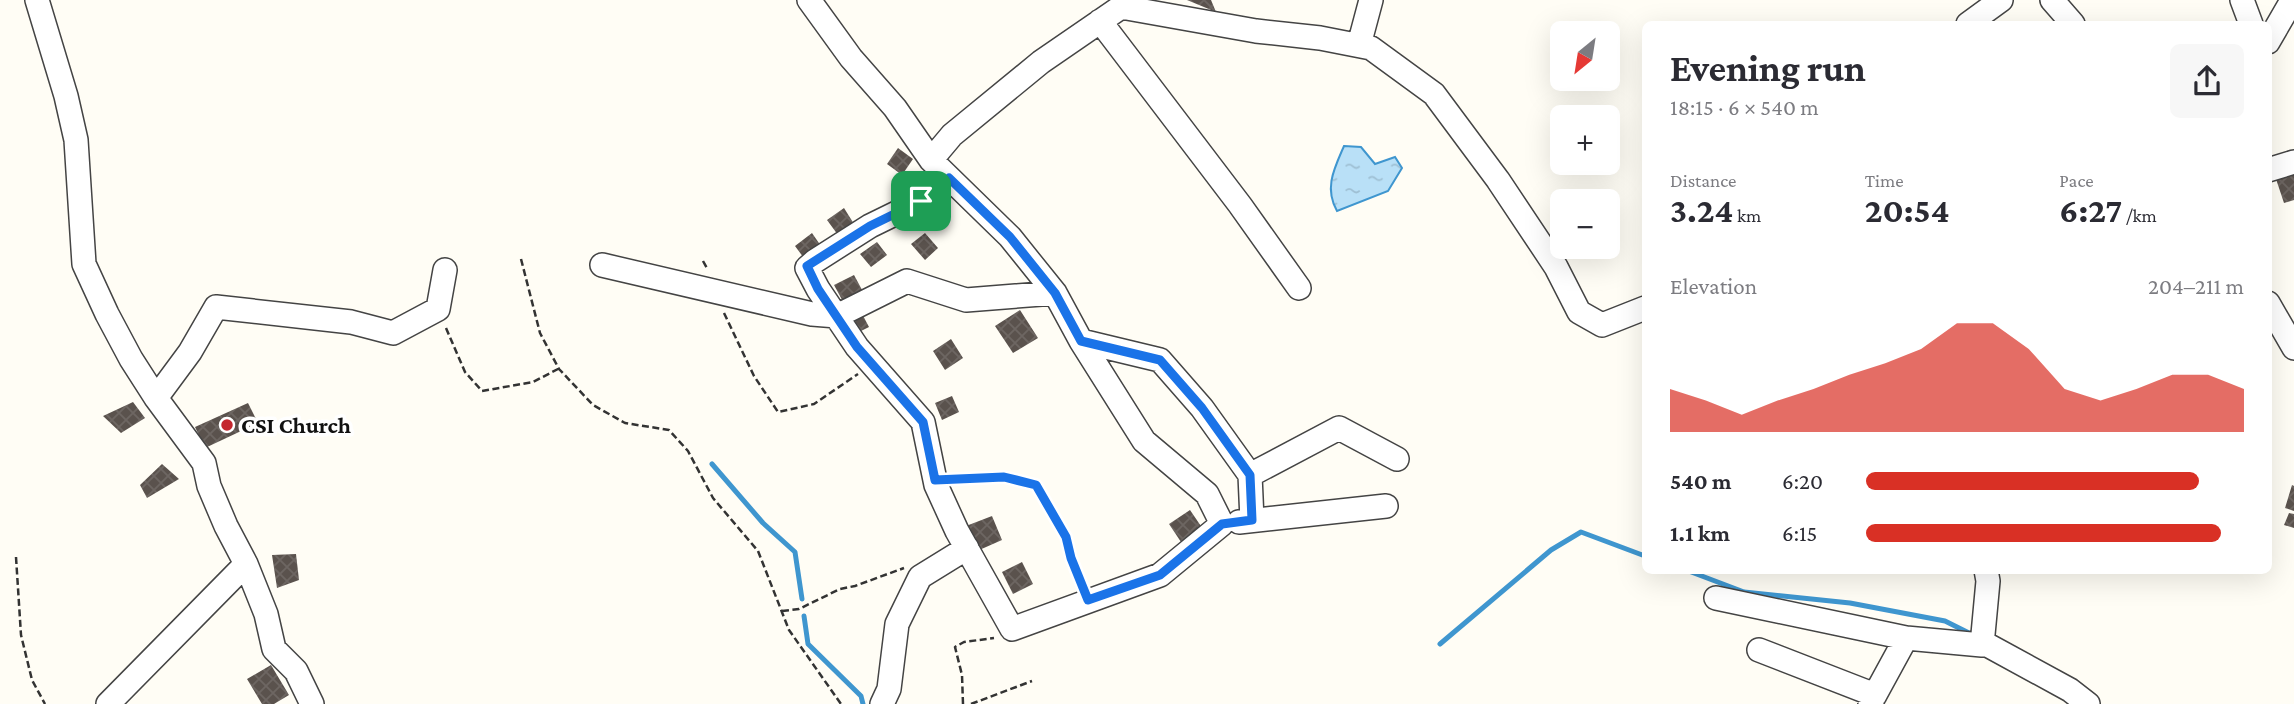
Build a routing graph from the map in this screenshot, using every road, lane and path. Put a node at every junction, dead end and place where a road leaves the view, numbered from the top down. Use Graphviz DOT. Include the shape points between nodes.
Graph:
graph roads {
  1 [pos="37,0"];
  2 [pos="809,0"];
  3 [pos="1371,0"];
  4 [pos="2001,0"];
  5 [pos="2052,0"];
  6 [pos="2242,0"];
  7 [pos="2294,6"];
  8 [pos="1100,21"];
  9 [pos="1972,21"];
  10 [pos="2070,21"];
  11 [pos="2249,21"];
  12 [pos="2272,35"];
  13 [pos="1365,41"];
  14 [pos="931,160"];
  15 [pos="2294,162"];
  16 [pos="2272,169"];
  17 [pos="949,178"];
  18 [pos="521,259"];
  19 [pos="703,261"];
  20 [pos="602,265"];
  21 [pos="444,270"];
  22 [pos="1299,288"];
  23 [pos="716,292"];
  24 [pos="1055,293"];
  25 [pos="438,309"];
  26 [pos="1642,309"];
  27 [pos="2272,310"];
  28 [pos="837,316"];
  29 [pos="1081,341"];
  30 [pos="2294,348"];
  31 [pos="872,365"];
  32 [pos="559,369"];
  33 [pos="156,398"];
  34 [pos="1397,459"];
  35 [pos="1250,475"];
  36 [pos="935,480"];
  37 [pos="1385,506"];
  38 [pos="1252,520"];
  39 [pos="1222,524"];
  40 [pos="967,548"];
  41 [pos="16,557"];
  42 [pos="246,564"];
  43 [pos="934,569"];
  44 [pos="1987,574"];
  45 [pos="1716,598"];
  46 [pos="1088,600"];
  47 [pos="782,611"];
  48 [pos="1012,629"];
  49 [pos="1906,638"];
  50 [pos="1983,639"];
  51 [pos="1759,650"];
  52 [pos="1032,681"];
  53 [pos="1873,699"];
  54 [pos="45,704"];
  55 [pos="108,704"];
  56 [pos="312,704"];
  57 [pos="841,704"];
  58 [pos="882,704"];
  59 [pos="963,704"];
  60 [pos="971,704"];
  61 [pos="2088,704"];
  1 -- 33 [label="street" via="76,140 85,264 107,314"];
  2 -- 14 [label="street"];
  3 -- 13 [label="street"];
  4 -- 9 [label="street"];
  5 -- 10 [label="street"];
  6 -- 11 [label="street"];
  7 -- 12 [label="street" via="2290,5"];
  8 -- 13 [label="street" via="1121,7 1256,31"];
  8 -- 14 [label="street" via="1041,62 952,135"];
  8 -- 22 [label="street"];
  13 -- 26 [label="street" via="1434,94 1556,267 1579,312 1602,325"];
  14 -- 17 [label="street"];
  15 -- 16 [label="street"];
  17 -- 24 [label="street" via="1010,237"];
  17 -- 28 [label="street" via="921,201 870,226 807,266"];
  18 -- 32 [label="path" via="540,333"];
  19 -- 23 [label="path"];
  20 -- 23 [label="street"];
  21 -- 25 [label="street"];
  23 -- 28 [label="street"];
  23 -- 31 [label="path" via="754,376 778,412 814,404"];
  24 -- 28 [label="street" via="966,300 907,281"];
  24 -- 29 [label="street"];
  25 -- 32 [label="path" via="465,372 482,391 533,382"];
  25 -- 33 [label="street" via="393,333 351,322 216,307"];
  27 -- 30 [label="street"];
  28 -- 31 [label="street"];
  29 -- 35 [label="street" via="1160,360"];
  29 -- 39 [label="street" via="1144,441 1207,494"];
  31 -- 36 [label="street" via="923,422"];
  32 -- 47 [label="path" via="593,405 625,423 669,430 682,444 713,498 758,551"];
  33 -- 42 [label="street" via="204,463 209,486"];
  34 -- 35 [label="street" via="1339,428"];
  35 -- 38 [label="street"];
  36 -- 40 [label="street"];
  36 -- 46 [label="path" via="1004,477 1036,485 1066,537"];
  37 -- 38 [label="street"];
  38 -- 39 [label="street"];
  39 -- 46 [label="street" via="1160,575"];
  40 -- 43 [label="street"];
  40 -- 48 [label="street"];
  41 -- 54 [label="path" via="21,635 32,680"];
  42 -- 55 [label="street"];
  42 -- 56 [label="street" via="274,649 296,671"];
  43 -- 47 [label="path" via="909,566 799,609"];
  43 -- 58 [label="street" via="920,577 897,624 889,688"];
  44 -- 50 [label="street"];
  45 -- 49 [label="street"];
  46 -- 48 [label="street"];
  47 -- 57 [label="path" via="789,630"];
  48 -- 59 [label="path" via="1012,634 955,647"];
  49 -- 50 [label="street"];
  49 -- 53 [label="street"];
  50 -- 61 [label="street"];
  51 -- 53 [label="street"];
  52 -- 60 [label="path"];
}
